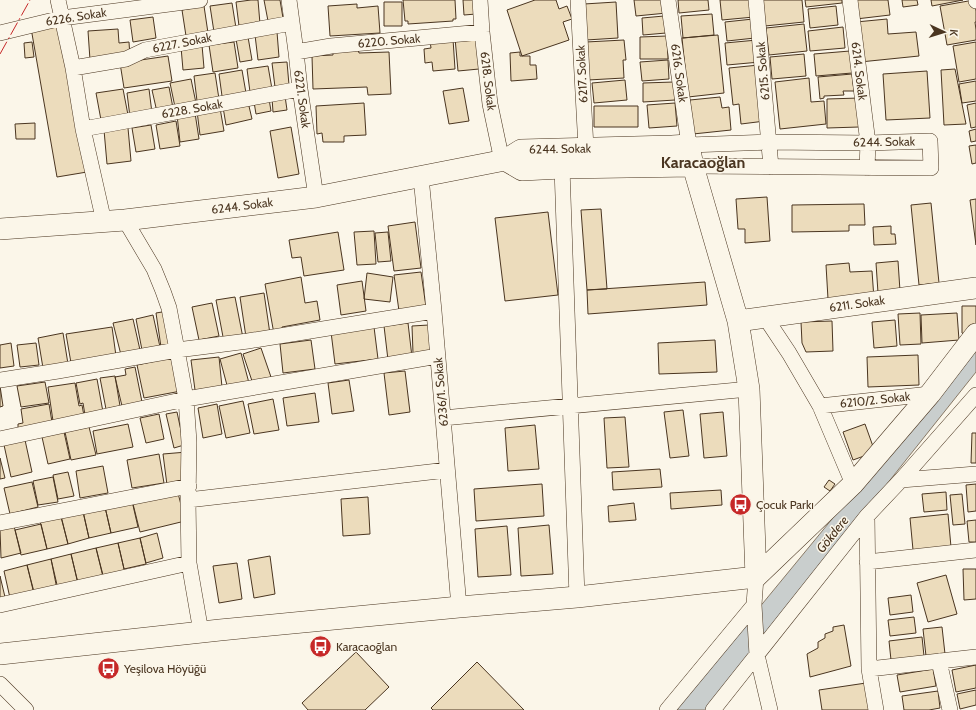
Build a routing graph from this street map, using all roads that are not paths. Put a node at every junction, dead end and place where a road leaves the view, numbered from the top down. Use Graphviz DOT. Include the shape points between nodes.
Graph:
graph roads {
  1 [pos="58,0"];
  2 [pos="200,0"];
  3 [pos="289,0"];
  4 [pos="480,0"];
  5 [pos="578,0"];
  6 [pos="668,0"];
  7 [pos="756,0"];
  8 [pos="850,0"];
  9 [pos="155,3"];
  10 [pos="62,18"];
  11 [pos="292,23"];
  12 [pos="482,32"];
  13 [pos="0,33"];
  14 [pos="296,52"];
  15 [pos="73,68"];
  16 [pos="300,89"];
  17 [pos="83,128"];
  18 [pos="770,142"];
  19 [pos="868,143"];
  20 [pos="689,145"];
  21 [pos="586,148"];
  22 [pos="503,160"];
  23 [pos="693,166"];
  24 [pos="771,167"];
  25 [pos="562,168"];
  26 [pos="867,168"];
  27 [pos="421,177"];
  28 [pos="316,197"];
  29 [pos="125,220"];
  30 [pos="104,222"];
  31 [pos="0,229"];
  32 [pos="976,288"];
  33 [pos="434,311"];
  34 [pos="765,317"];
  35 [pos="738,321"];
  36 [pos="976,334"];
  37 [pos="177,350"];
  38 [pos="438,356"];
  39 [pos="0,380"];
  40 [pos="749,389"];
  41 [pos="930,394"];
  42 [pos="976,395"];
  43 [pos="186,399"];
  44 [pos="570,406"];
  45 [pos="820,406"];
  46 [pos="443,418"];
  47 [pos="0,439"];
  48 [pos="447,470"];
  49 [pos="976,474"];
  50 [pos="901,480"];
  51 [pos="853,484"];
  52 [pos="189,493"];
  53 [pos="867,516"];
  54 [pos="0,523"];
  55 [pos="976,550"];
  56 [pos="867,562"];
  57 [pos="189,563"];
  58 [pos="756,577"];
  59 [pos="577,597"];
  60 [pos="0,605"];
  61 [pos="754,605"];
  62 [pos="459,607"];
  63 [pos="201,632"];
  64 [pos="0,654"];
  65 [pos="757,655"];
  66 [pos="976,657"];
  67 [pos="939,661"];
  68 [pos="869,669"];
  69 [pos="0,684"];
  70 [pos="26,710"];
  71 [pos="668,710"];
  72 [pos="713,710"];
  73 [pos="770,710"];
  74 [pos="876,710"];
  75 [pos="950,710"];
  1 -- 10 [label="street"];
  2 -- 9 [label="street, 6226. Sokak"];
  3 -- 11 [label="street, 6221. Sokak"];
  4 -- 12 [label="street, 6218. Sokak"];
  5 -- 21 [label="street, 6217. Sokak"];
  6 -- 20 [label="street, 6216. Sokak"];
  7 -- 18 [label="street, 6215. Sokak"];
  8 -- 19 [label="street, 6214. Sokak"];
  9 -- 10 [label="street, 6226. Sokak"];
  10 -- 13 [label="street, 6226. Sokak"];
  10 -- 15 [label="street"];
  11 -- 14 [label="street, 6221. Sokak"];
  11 -- 15 [label="street, 6227. Sokak" via="145,50 126,59"];
  12 -- 14 [label="street, 6220. Sokak" via="332,46"];
  12 -- 22 [label="street, 6218. Sokak" via="490,104"];
  14 -- 16 [label="street, 6221. Sokak"];
  15 -- 17 [label="street"];
  16 -- 17 [label="street, 6228. Sokak"];
  16 -- 28 [label="street, 6221. Sokak"];
  17 -- 30 [label="street"];
  18 -- 19 [label="street, 6244. Sokak"];
  18 -- 20 [label="street, 6244. Sokak"];
  18 -- 24 [label="street, 6215. Sokak"];
  19 -- 26 [label="street, 6214. Sokak"];
  19 -- 26 [label="street, 6244. Sokak" via="930,141 931,168"];
  20 -- 21 [label="street, 6244. Sokak"];
  20 -- 23 [label="street"];
  21 -- 22 [label="street, 6244. Sokak" via="521,150"];
  22 -- 25 [label="street, 6244. Sokak" via="522,170"];
  22 -- 27 [label="street, 6244. Sokak"];
  23 -- 24 [label="street, 6244. Sokak"];
  23 -- 25 [label="street, 6244. Sokak"];
  23 -- 35 [label="street"];
  24 -- 26 [label="street, 6244. Sokak"];
  25 -- 44 [label="street"];
  27 -- 28 [label="street, 6244. Sokak"];
  27 -- 33 [label="street, 6236/1. Sokak"];
  28 -- 29 [label="street, 6244. Sokak"];
  29 -- 30 [label="street, 6244. Sokak"];
  29 -- 37 [label="street" via="154,269 163,290"];
  30 -- 31 [label="street, 6244. Sokak"];
  32 -- 34 [label="street, 6211. Sokak"];
  33 -- 37 [label="street" via="248,342"];
  33 -- 38 [label="street, 6236/1. Sokak"];
  34 -- 35 [label="street, 6211. Sokak"];
  34 -- 45 [label="street"];
  35 -- 40 [label="street"];
  36 -- 41 [label="street"];
  37 -- 39 [label="street"];
  37 -- 43 [label="street"];
  38 -- 43 [label="street"];
  38 -- 46 [label="street, 6236/1. Sokak"];
  40 -- 44 [label="street"];
  40 -- 58 [label="street"];
  41 -- 45 [label="street, 6210/2. Sokak"];
  41 -- 51 [label="street"];
  42 -- 50 [label="street"];
  43 -- 47 [label="street"];
  43 -- 52 [label="street"];
  44 -- 46 [label="street"];
  44 -- 59 [label="street"];
  45 -- 51 [label="street"];
  46 -- 48 [label="street, 6236/1. Sokak"];
  48 -- 52 [label="street"];
  48 -- 62 [label="street, 6236/1. Sokak"];
  49 -- 50 [label="street"];
  50 -- 53 [label="street"];
  51 -- 58 [label="street"];
  52 -- 54 [label="street"];
  52 -- 57 [label="street"];
  53 -- 56 [label="street"];
  53 -- 65 [label="street"];
  55 -- 56 [label="street"];
  56 -- 68 [label="street"];
  57 -- 60 [label="street"];
  57 -- 63 [label="street"];
  58 -- 59 [label="street"];
  58 -- 61 [label="street"];
  59 -- 62 [label="street"];
  61 -- 65 [label="street"];
  61 -- 71 [label="street"];
  62 -- 63 [label="street"];
  63 -- 64 [label="street"];
  65 -- 72 [label="street"];
  65 -- 73 [label="street"];
  66 -- 67 [label="street"];
  67 -- 68 [label="street"];
  67 -- 75 [label="street"];
  68 -- 74 [label="street"];
  69 -- 70 [label="street"];
}
